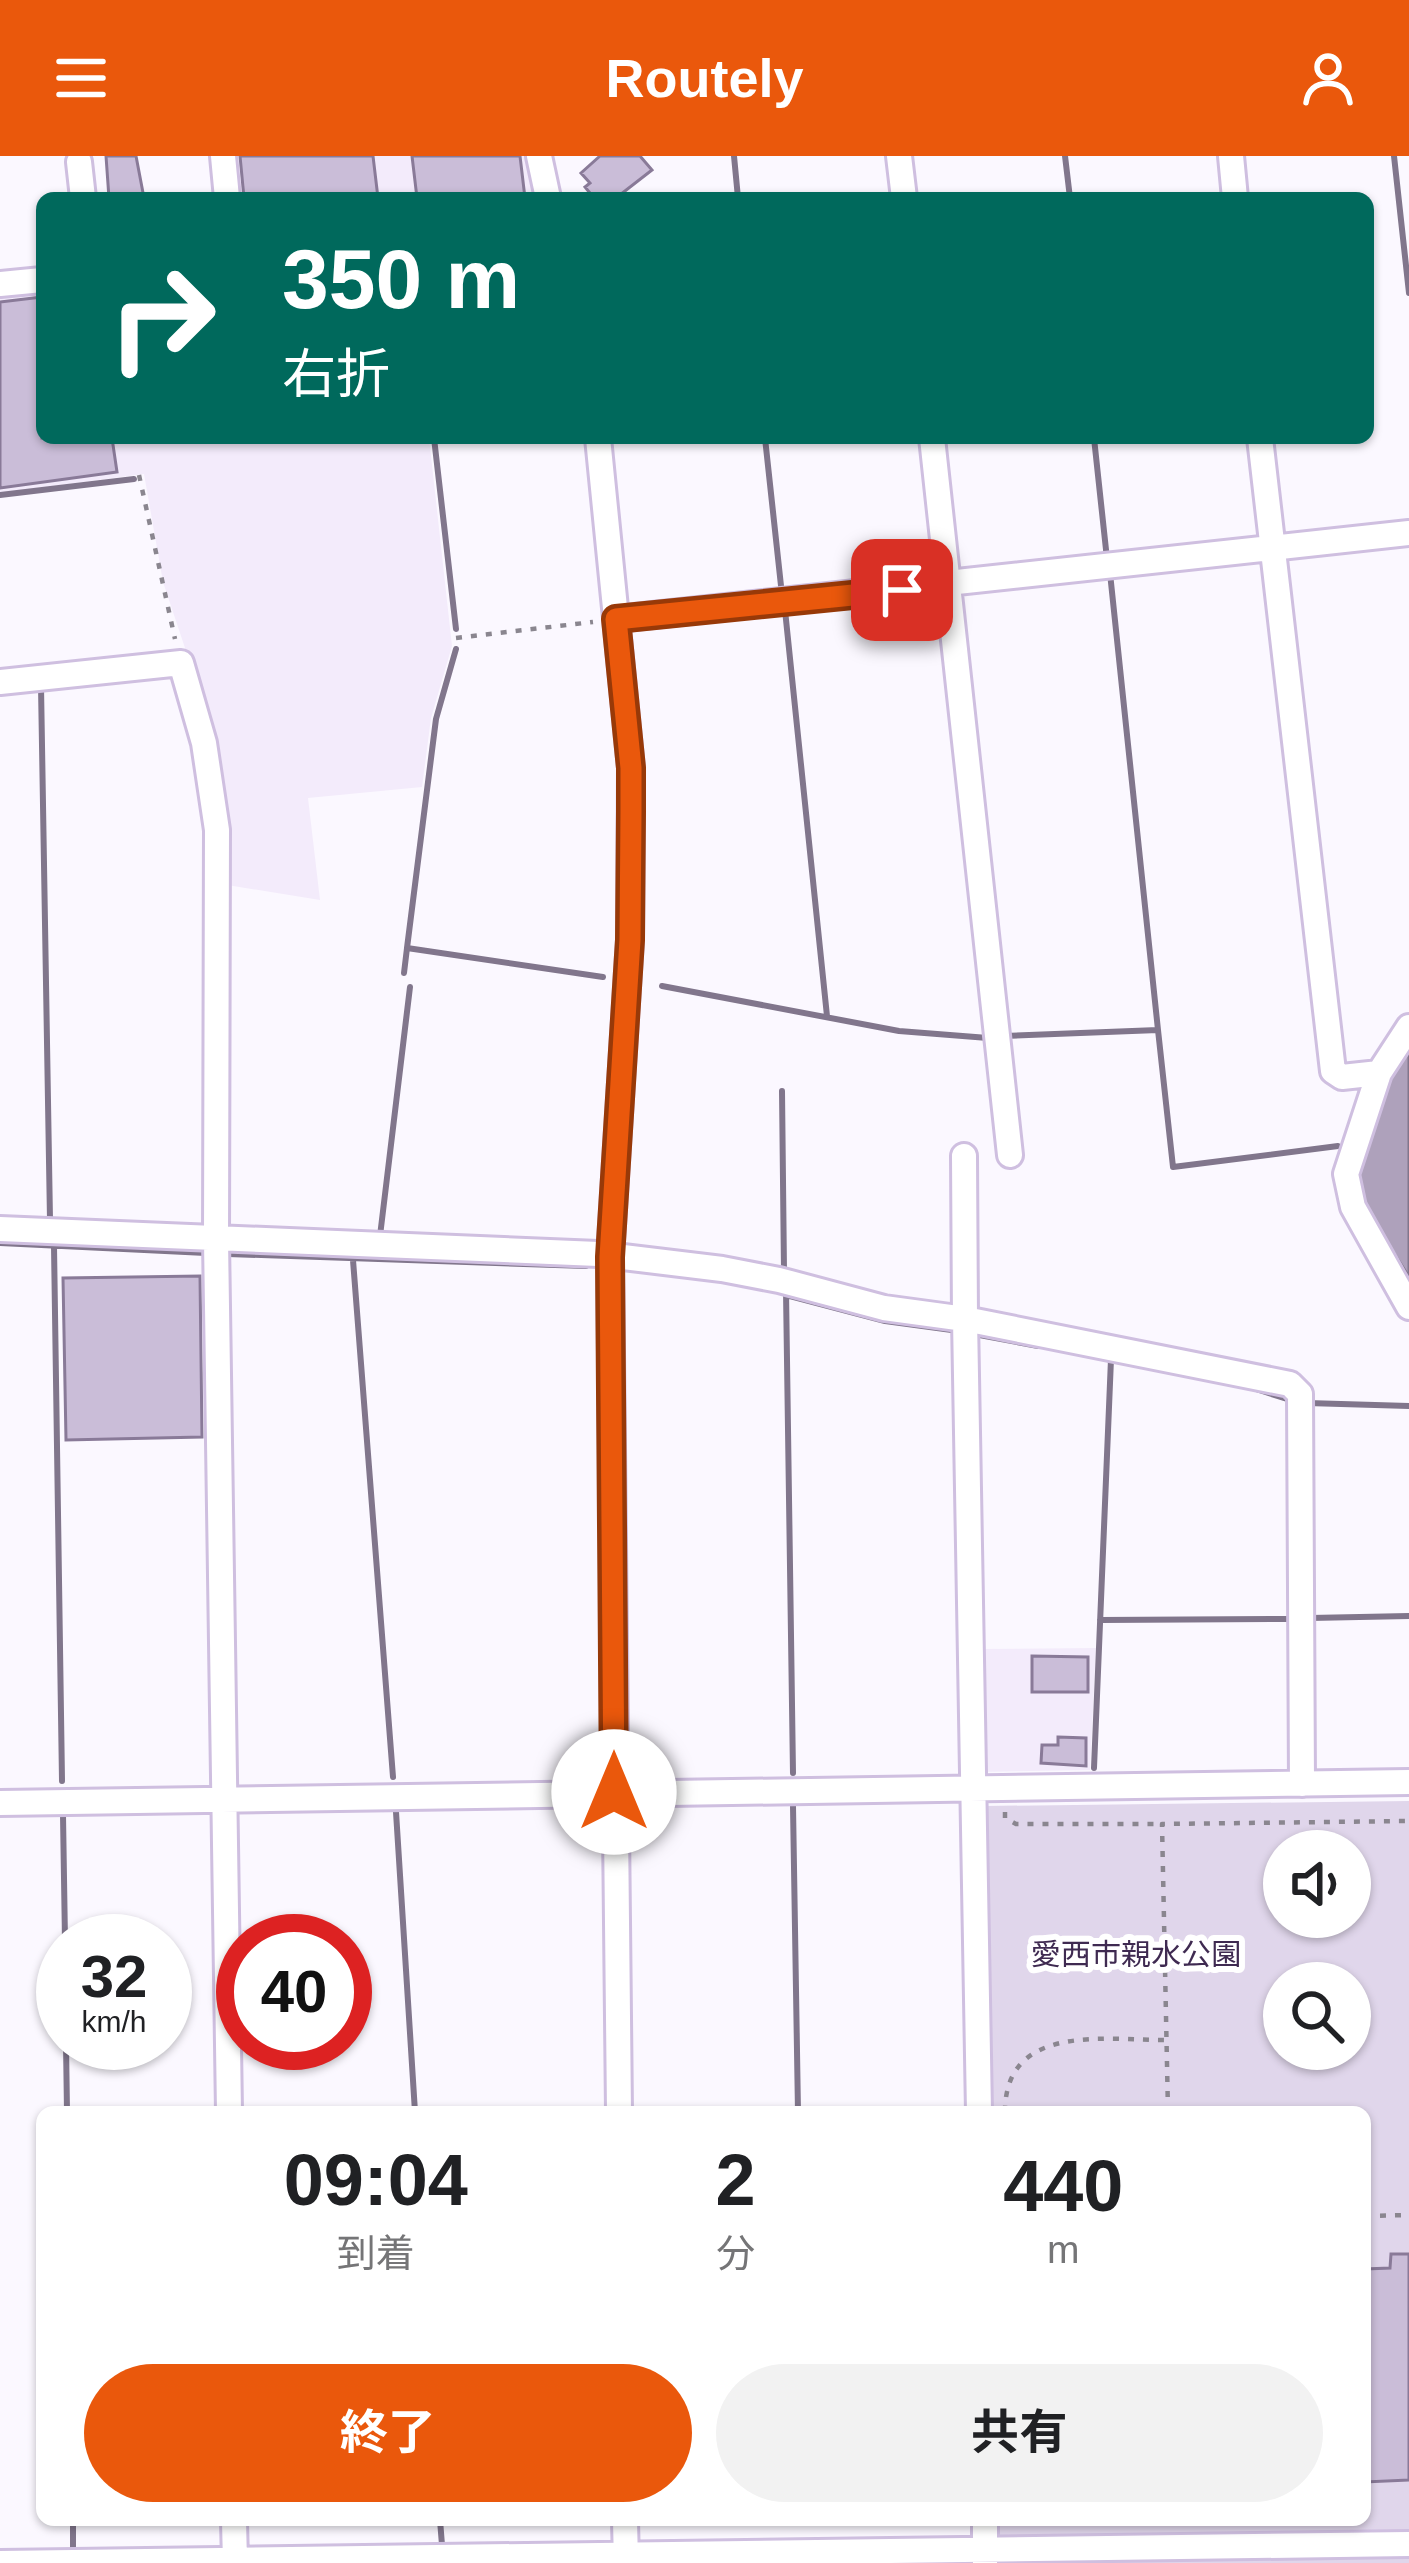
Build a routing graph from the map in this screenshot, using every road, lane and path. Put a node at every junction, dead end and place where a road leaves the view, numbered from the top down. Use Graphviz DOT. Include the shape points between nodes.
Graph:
graph roads {
  1 [pos="223,156"];
  2 [pos="539,156"];
  3 [pos="899,156"];
  4 [pos="1231,156"];
  5 [pos="79,162"];
  6 [pos="82,192"];
  7 [pos="226,192"];
  8 [pos="547,192"];
  9 [pos="903,192"];
  10 [pos="1234,192"];
  11 [pos="36,281"];
  12 [pos="0,284"];
  13 [pos="599,444"];
  14 [pos="933,444"];
  15 [pos="1261,444"];
  16 [pos="139,475"];
  17 [pos="1409,533"];
  18 [pos="1271,548"];
  19 [pos="949,584"];
  20 [pos="616,619"];
  21 [pos="456,638"];
  22 [pos="182,663"];
  23 [pos="0,682"];
  24 [pos="1409,1027"];
  25 [pos="1379,1073"];
  26 [pos="1010,1155"];
  27 [pos="964,1156"];
  28 [pos="0,1229"];
  29 [pos="216,1240"];
  30 [pos="610,1257"];
  31 [pos="1409,1307"];
  32 [pos="965,1319"];
  33 [pos="1409,1782"];
  34 [pos="1302,1784"];
  35 [pos="974,1788"];
  36 [pos="1002,1789"];
  37 [pos="614,1792"];
  38 [pos="225,1798"];
  39 [pos="0,1803"];
  40 [pos="1409,1821"];
  41 [pos="1162,1824"];
  42 [pos="1167,2040"];
  43 [pos="229,2106"];
  44 [pos="619,2106"];
  45 [pos="979,2106"];
  46 [pos="1006,2106"];
  47 [pos="1168,2106"];
  48 [pos="1409,2215"];
  49 [pos="1371,2216"];
  50 [pos="234,2526"];
  51 [pos="625,2526"];
  52 [pos="1184,2526"];
  53 [pos="1409,2544"];
  54 [pos="1184,2547"];
  55 [pos="985,2556"];
  56 [pos="626,2559"];
  57 [pos="235,2561"];
  58 [pos="0,2563"];
  1 -- 7 [label="street"];
  2 -- 8 [label="street"];
  3 -- 9 [label="street"];
  4 -- 10 [label="street"];
  5 -- 6 [label="street"];
  11 -- 12 [label="street"];
  13 -- 20 [label="street"];
  14 -- 19 [label="street"];
  15 -- 18 [label="street"];
  16 -- 22 [label="path"];
  17 -- 18 [label="street"];
  18 -- 19 [label="street"];
  18 -- 25 [label="street" via="1329,1054 1342,1077"];
  19 -- 20 [label="street"];
  19 -- 26 [label="street"];
  20 -- 21 [label="path"];
  20 -- 30 [label="street" via="631,768 631,919"];
  22 -- 23 [label="street"];
  22 -- 29 [label="street" via="217,830"];
  24 -- 25 [label="street"];
  25 -- 31 [label="street" via="1346,1174 1353,1207"];
  27 -- 32 [label="street"];
  28 -- 29 [label="street"];
  29 -- 30 [label="street"];
  29 -- 38 [label="street"];
  30 -- 32 [label="street" via="722,1269"];
  30 -- 37 [label="street"];
  32 -- 34 [label="street" via="1290,1384 1300,1394"];
  32 -- 35 [label="street"];
  33 -- 34 [label="street"];
  34 -- 36 [label="street"];
  35 -- 36 [label="street"];
  35 -- 37 [label="street"];
  35 -- 45 [label="street"];
  36 -- 41 [label="path" via="1005,1818 1016,1824"];
  37 -- 38 [label="street"];
  37 -- 44 [label="street"];
  38 -- 39 [label="street"];
  38 -- 43 [label="street"];
  40 -- 41 [label="path"];
  41 -- 42 [label="path"];
  42 -- 46 [label="path" via="1042,2047 1008,2080"];
  42 -- 47 [label="path"];
  48 -- 49 [label="path"];
  50 -- 57 [label="street"];
  51 -- 56 [label="street"];
  52 -- 54 [label="street"];
  53 -- 54 [label="street"];
  54 -- 55 [label="street"];
  55 -- 56 [label="street"];
  56 -- 57 [label="street"];
  57 -- 58 [label="street"];
}
